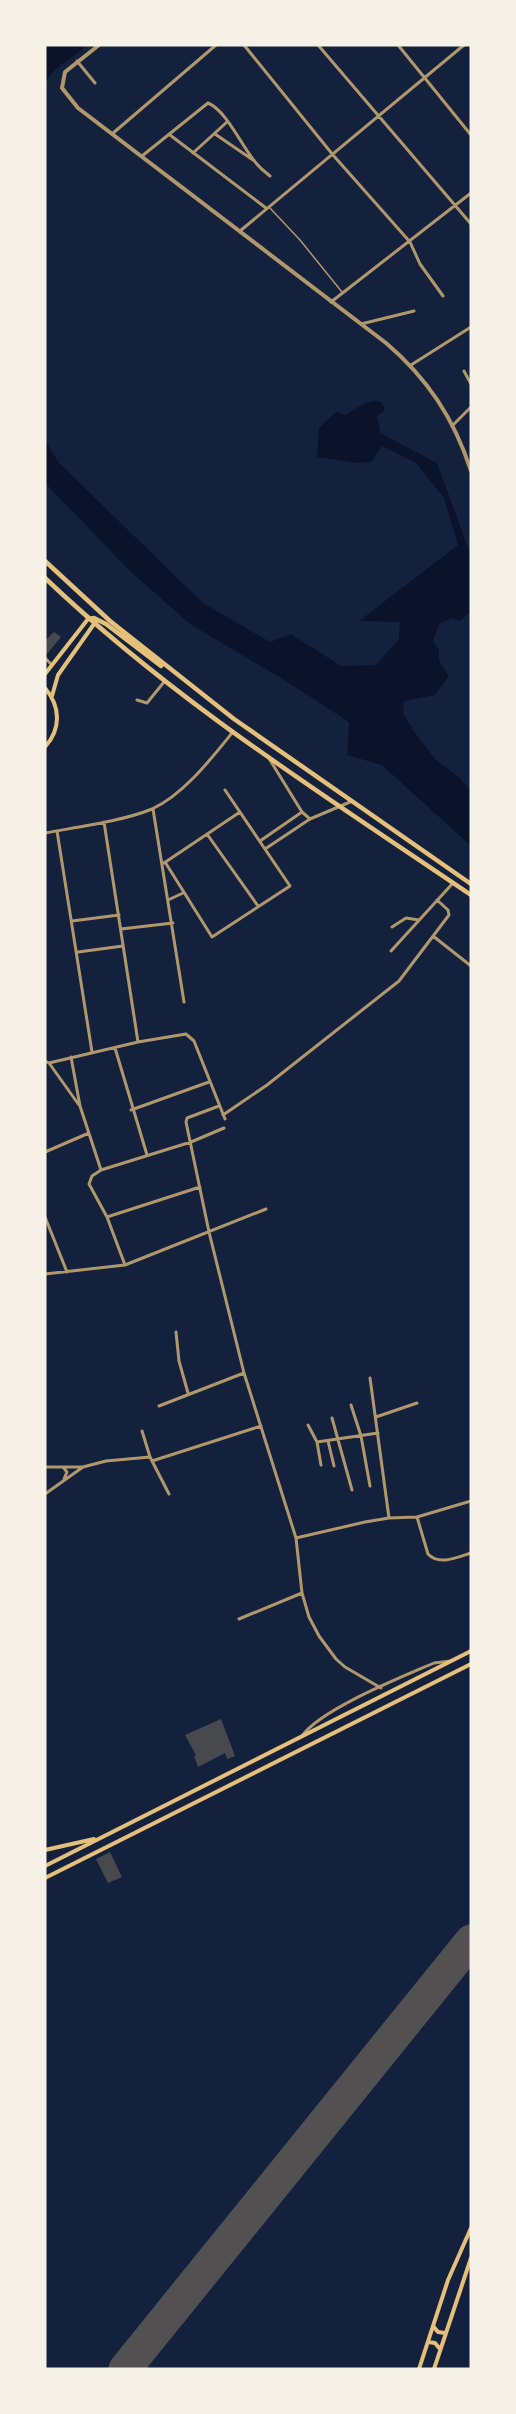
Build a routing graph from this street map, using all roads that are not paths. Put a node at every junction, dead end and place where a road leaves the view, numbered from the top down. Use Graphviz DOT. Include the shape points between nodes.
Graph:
graph roads {
  1 [pos="99,45"];
  2 [pos="216,45"];
  3 [pos="244,45"];
  4 [pos="318,45"];
  5 [pos="398,45"];
  6 [pos="464,45"];
  7 [pos="77,61"];
  8 [pos="425,78"];
  9 [pos="95,83"];
  10 [pos="380,116"];
  11 [pos="228,122"];
  12 [pos="112,134"];
  13 [pos="169,134"];
  14 [pos="215,134"];
  15 [pos="471,135"];
  16 [pos="193,153"];
  17 [pos="333,154"];
  18 [pos="142,156"];
  19 [pos="255,162"];
  20 [pos="270,176"];
  21 [pos="471,193"];
  22 [pos="456,206"];
  23 [pos="267,207"];
  24 [pos="471,224"];
  25 [pos="239,232"];
  26 [pos="410,242"];
  27 [pos="343,293"];
  28 [pos="443,296"];
  29 [pos="331,302"];
  30 [pos="414,311"];
  31 [pos="361,324"];
  32 [pos="471,327"];
  33 [pos="411,364"];
  34 [pos="464,371"];
  35 [pos="471,384"];
  36 [pos="471,407"];
  37 [pos="453,425"];
  38 [pos="470,461"];
  39 [pos="471,471"];
  40 [pos="45,561"];
  41 [pos="45,578"];
  42 [pos="91,604"];
  43 [pos="92,620"];
  44 [pos="45,658"];
  45 [pos="53,666"];
  46 [pos="172,672"];
  47 [pos="45,674"];
  48 [pos="164,682"];
  49 [pos="45,688"];
  50 [pos="52,696"];
  51 [pos="137,700"];
  52 [pos="232,733"];
  53 [pos="45,747"];
  54 [pos="285,756"];
  55 [pos="270,758"];
  56 [pos="277,764"];
  57 [pos="225,790"];
  58 [pos="350,802"];
  59 [pos="341,807"];
  60 [pos="153,808"];
  61 [pos="240,812"];
  62 [pos="302,812"];
  63 [pos="310,819"];
  64 [pos="104,822"];
  65 [pos="57,831"];
  66 [pos="45,833"];
  67 [pos="207,834"];
  68 [pos="260,841"];
  69 [pos="265,849"];
  70 [pos="163,863"];
  71 [pos="453,883"];
  72 [pos="471,884"];
  73 [pos="184,893"];
  74 [pos="471,895"];
  75 [pos="168,900"];
  76 [pos="437,900"];
  77 [pos="258,907"];
  78 [pos="119,915"];
  79 [pos="419,920"];
  80 [pos="72,921"];
  81 [pos="173,923"];
  82 [pos="392,927"];
  83 [pos="121,929"];
  84 [pos="433,936"];
  85 [pos="124,946"];
  86 [pos="391,951"];
  87 [pos="78,952"];
  88 [pos="471,966"];
  89 [pos="184,1002"];
  90 [pos="138,1042"];
  91 [pos="115,1047"];
  92 [pos="92,1052"];
  93 [pos="70,1057"];
  94 [pos="47,1062"];
  95 [pos="209,1082"];
  96 [pos="80,1106"];
  97 [pos="219,1106"];
  98 [pos="131,1110"];
  99 [pos="224,1128"];
  100 [pos="89,1133"];
  101 [pos="191,1142"];
  102 [pos="45,1152"];
  103 [pos="147,1155"];
  104 [pos="100,1170"];
  105 [pos="200,1187"];
  106 [pos="266,1209"];
  107 [pos="45,1217"];
  108 [pos="106,1217"];
  109 [pos="209,1232"];
  110 [pos="125,1265"];
  111 [pos="67,1272"];
  112 [pos="45,1274"];
  113 [pos="176,1332"];
  114 [pos="244,1373"];
  115 [pos="370,1378"];
  116 [pos="188,1394"];
  117 [pos="417,1402"];
  118 [pos="351,1405"];
  119 [pos="159,1406"];
  120 [pos="376,1417"];
  121 [pos="332,1418"];
  122 [pos="308,1425"];
  123 [pos="261,1426"];
  124 [pos="142,1431"];
  125 [pos="378,1433"];
  126 [pos="361,1436"];
  127 [pos="340,1440"];
  128 [pos="328,1441"];
  129 [pos="317,1442"];
  130 [pos="150,1457"];
  131 [pos="152,1461"];
  132 [pos="321,1465"];
  133 [pos="334,1466"];
  134 [pos="45,1467"];
  135 [pos="63,1467"];
  136 [pos="84,1467"];
  137 [pos="64,1481"];
  138 [pos="370,1486"];
  139 [pos="352,1490"];
  140 [pos="45,1494"];
  141 [pos="169,1494"];
  142 [pos="471,1501"];
  143 [pos="417,1517"];
  144 [pos="390,1518"];
  145 [pos="296,1538"];
  146 [pos="471,1553"];
  147 [pos="302,1593"];
  148 [pos="239,1619"];
  149 [pos="471,1651"];
  150 [pos="450,1661"];
  151 [pos="471,1664"];
  152 [pos="381,1688"];
  153 [pos="353,1701"];
  154 [pos="357,1708"];
  155 [pos="304,1735"];
  156 [pos="309,1745"];
  157 [pos="126,1823"];
  158 [pos="131,1835"];
  159 [pos="101,1838"];
  160 [pos="45,1850"];
  161 [pos="45,1866"];
  162 [pos="45,1878"];
  163 [pos="471,2229"];
  164 [pos="471,2258"];
  165 [pos="432,2326"];
  166 [pos="445,2332"];
  167 [pos="428,2342"];
  168 [pos="440,2349"];
  169 [pos="419,2369"];
  170 [pos="434,2369"];
  1 -- 7 [label="street"];
  2 -- 12 [label="street"];
  3 -- 17 [label="street"];
  4 -- 10 [label="street"];
  5 -- 8 [label="street"];
  6 -- 8 [label="street"];
  7 -- 9 [label="street"];
  7 -- 12 [label="street" via="65,72 62,88"];
  8 -- 10 [label="street"];
  8 -- 15 [label="street"];
  10 -- 17 [label="street"];
  10 -- 22 [label="street"];
  11 -- 13 [label="street" via="211,103 205,104"];
  11 -- 14 [label="street"];
  11 -- 19 [label="street"];
  12 -- 18 [label="street"];
  13 -- 16 [label="street"];
  13 -- 18 [label="street"];
  14 -- 16 [label="street"];
  14 -- 19 [label="street"];
  16 -- 23 [label="street"];
  17 -- 23 [label="street"];
  17 -- 26 [label="street"];
  18 -- 25 [label="street"];
  19 -- 20 [label="street"];
  21 -- 22 [label="street"];
  22 -- 24 [label="street"];
  22 -- 26 [label="street"];
  23 -- 25 [label="street"];
  23 -- 27 [label="lane"];
  25 -- 29 [label="street"];
  26 -- 27 [label="street"];
  26 -- 28 [label="street"];
  27 -- 29 [label="street"];
  29 -- 31 [label="street"];
  30 -- 31 [label="street"];
  31 -- 33 [label="street"];
  32 -- 33 [label="street"];
  33 -- 37 [label="street"];
  34 -- 35 [label="street"];
  36 -- 37 [label="street"];
  37 -- 38 [label="street"];
  38 -- 39 [label="street"];
  40 -- 42 [label="main road"];
  41 -- 43 [label="main road"];
  42 -- 43 [label="main road"];
  42 -- 46 [label="main road"];
  43 -- 45 [label="main road"];
  43 -- 46 [label="main road" via="106,624"];
  43 -- 48 [label="main road"];
  43 -- 50 [label="main road" via="58,675"];
  44 -- 45 [label="street"];
  45 -- 47 [label="main road"];
  46 -- 54 [label="main road"];
  48 -- 51 [label="street" via="150,700 142,704"];
  48 -- 52 [label="main road"];
  49 -- 50 [label="main road"];
  50 -- 53 [label="main road" via="57,727"];
  52 -- 55 [label="main road"];
  52 -- 60 [label="street" via="190,782"];
  54 -- 56 [label="main road"];
  54 -- 58 [label="main road"];
  55 -- 56 [label="main road"];
  55 -- 62 [label="street"];
  56 -- 59 [label="main road"];
  57 -- 61 [label="street"];
  58 -- 59 [label="street"];
  58 -- 72 [label="main road"];
  59 -- 63 [label="street"];
  59 -- 71 [label="main road"];
  60 -- 64 [label="street"];
  60 -- 70 [label="street"];
  61 -- 67 [label="street"];
  61 -- 68 [label="street"];
  62 -- 63 [label="street"];
  62 -- 68 [label="street"];
  63 -- 69 [label="street"];
  64 -- 65 [label="street"];
  64 -- 78 [label="street"];
  65 -- 66 [label="street"];
  65 -- 80 [label="street"];
  67 -- 70 [label="street"];
  67 -- 77 [label="street"];
  68 -- 69 [label="street"];
  69 -- 77 [label="street" via="290,886"];
  70 -- 73 [label="street"];
  70 -- 75 [label="street"];
  71 -- 74 [label="main road"];
  71 -- 76 [label="street"];
  73 -- 75 [label="street"];
  73 -- 77 [label="street" via="212,937"];
  75 -- 81 [label="street"];
  76 -- 79 [label="street"];
  76 -- 84 [label="street" via="449,915"];
  78 -- 80 [label="street"];
  78 -- 83 [label="street"];
  79 -- 82 [label="street" via="406,918"];
  79 -- 86 [label="street"];
  80 -- 87 [label="street"];
  81 -- 83 [label="street"];
  81 -- 89 [label="street"];
  83 -- 85 [label="street"];
  84 -- 88 [label="street"];
  84 -- 97 [label="street" via="399,981 224,1117"];
  85 -- 87 [label="street"];
  85 -- 90 [label="street"];
  87 -- 92 [label="street"];
  90 -- 91 [label="street"];
  90 -- 95 [label="street" via="180,1034 191,1036"];
  91 -- 92 [label="street"];
  91 -- 98 [label="street"];
  92 -- 93 [label="street"];
  93 -- 94 [label="street"];
  93 -- 96 [label="street"];
  94 -- 96 [label="street"];
  95 -- 97 [label="street"];
  95 -- 98 [label="street"];
  96 -- 100 [label="street"];
  97 -- 101 [label="street" via="185,1119"];
  98 -- 103 [label="street"];
  99 -- 101 [label="street"];
  100 -- 102 [label="street"];
  100 -- 104 [label="street"];
  101 -- 103 [label="street"];
  101 -- 105 [label="street"];
  103 -- 104 [label="street"];
  104 -- 108 [label="street" via="89,1184"];
  105 -- 108 [label="street"];
  105 -- 109 [label="street"];
  106 -- 109 [label="street"];
  107 -- 111 [label="street"];
  108 -- 110 [label="street"];
  109 -- 110 [label="street"];
  109 -- 114 [label="street"];
  110 -- 111 [label="street"];
  111 -- 112 [label="street"];
  113 -- 116 [label="street"];
  114 -- 116 [label="street"];
  114 -- 123 [label="street"];
  115 -- 120 [label="street"];
  116 -- 119 [label="street"];
  117 -- 120 [label="street"];
  118 -- 126 [label="street"];
  120 -- 125 [label="street"];
  121 -- 127 [label="street"];
  122 -- 129 [label="street"];
  123 -- 131 [label="street"];
  123 -- 145 [label="street"];
  124 -- 130 [label="street"];
  125 -- 126 [label="street"];
  125 -- 144 [label="street"];
  126 -- 127 [label="street"];
  126 -- 138 [label="street"];
  127 -- 128 [label="street"];
  127 -- 139 [label="street"];
  128 -- 129 [label="street"];
  128 -- 133 [label="street"];
  129 -- 132 [label="street"];
  130 -- 131 [label="street"];
  130 -- 136 [label="street"];
  131 -- 141 [label="street"];
  134 -- 135 [label="street"];
  135 -- 136 [label="street"];
  135 -- 137 [label="street" via="67,1472"];
  136 -- 137 [label="street"];
  137 -- 140 [label="street"];
  142 -- 143 [label="street"];
  143 -- 144 [label="street"];
  143 -- 146 [label="street" via="431,1557 451,1559"];
  144 -- 145 [label="street"];
  145 -- 147 [label="street"];
  147 -- 148 [label="street"];
  147 -- 152 [label="street" via="309,1617 336,1659"];
  149 -- 150 [label="main road"];
  150 -- 152 [label="street" via="438,1661"];
  150 -- 154 [label="main road"];
  151 -- 156 [label="main road"];
  152 -- 153 [label="street"];
  153 -- 154 [label="street"];
  153 -- 155 [label="street" via="321,1718"];
  154 -- 155 [label="main road"];
  155 -- 156 [label="main road"];
  155 -- 157 [label="main road"];
  156 -- 158 [label="main road"];
  157 -- 158 [label="main road"];
  157 -- 159 [label="main road"];
  158 -- 162 [label="main road"];
  159 -- 160 [label="main road"];
  159 -- 161 [label="main road"];
  163 -- 165 [label="main road"];
  164 -- 166 [label="main road"];
  165 -- 166 [label="main road"];
  165 -- 167 [label="main road"];
  166 -- 168 [label="main road"];
  167 -- 168 [label="main road"];
  167 -- 169 [label="main road"];
  168 -- 170 [label="main road"];
}
